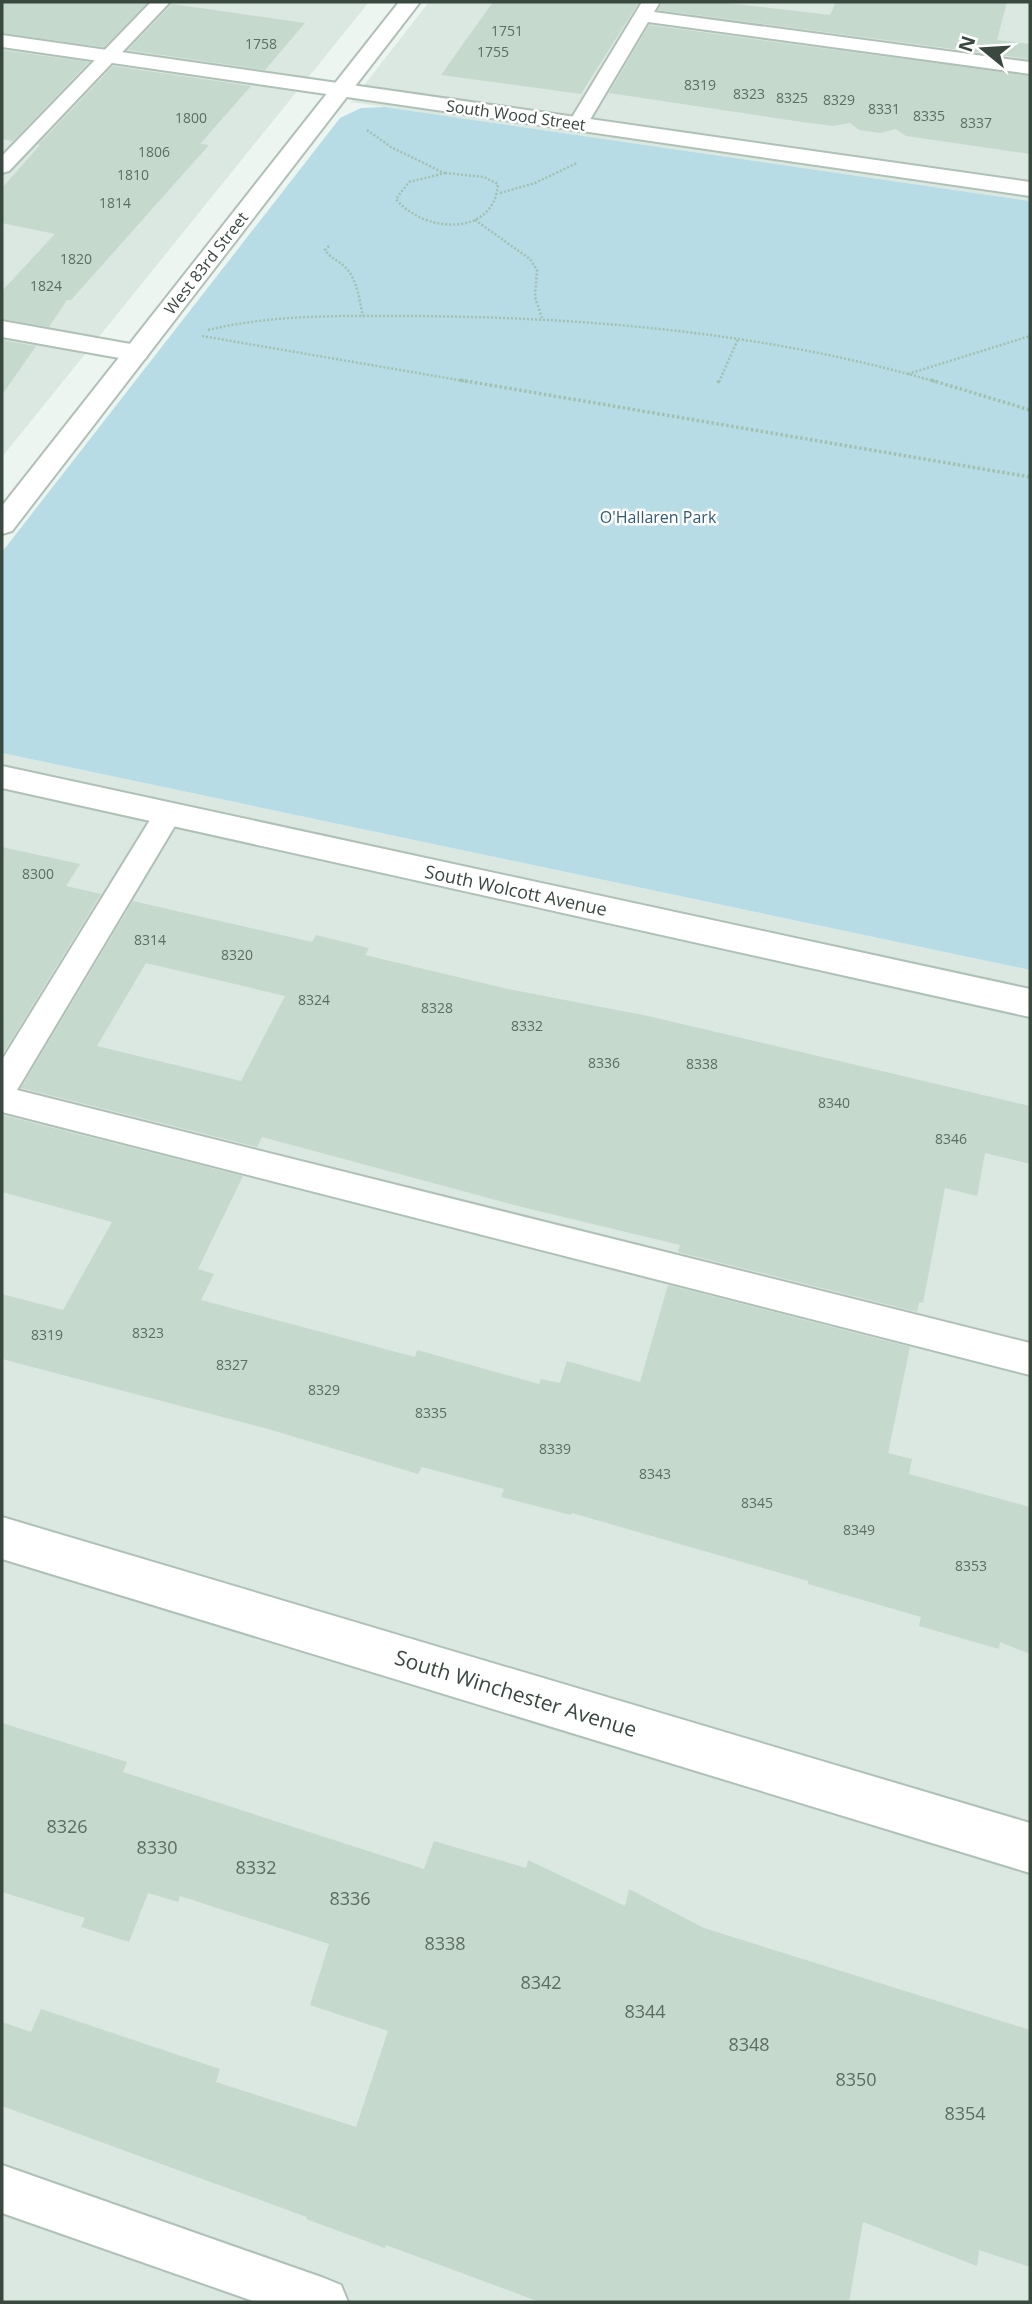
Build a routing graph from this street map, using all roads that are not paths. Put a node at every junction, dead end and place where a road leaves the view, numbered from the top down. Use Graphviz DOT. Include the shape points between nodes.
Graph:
graph roads {
  1 [pos="161,2"];
  2 [pos="410,2"];
  3 [pos="647,9"];
  4 [pos="2,41"];
  5 [pos="108,56"];
  6 [pos="1030,68"];
  7 [pos="341,90"];
  8 [pos="578,124"];
  9 [pos="2,167"];
  10 [pos="1030,189"];
  11 [pos="2,329"];
  12 [pos="136,353"];
  13 [pos="2,525"];
  14 [pos="2,777"];
  15 [pos="168,814"];
  16 [pos="1030,1003"];
  17 [pos="2,1087"];
  18 [pos="2,1099"];
  19 [pos="1030,1359"];
  20 [pos="2,1538"];
  21 [pos="1030,1848"];
  22 [pos="2,2189"];
  23 [pos="324,2302"];
  1 -- 5 [label="lane"];
  2 -- 7 [label="street, West 83rd Street"];
  3 -- 6 [label="lane"];
  3 -- 8 [label="lane"];
  4 -- 5 [label="street, South Wood Street"];
  5 -- 7 [label="street, South Wood Street"];
  5 -- 9 [label="lane"];
  7 -- 8 [label="street, South Wood Street"];
  7 -- 12 [label="street, West 83rd Street"];
  8 -- 10 [label="street, South Wood Street"];
  11 -- 12 [label="street"];
  12 -- 13 [label="street, West 83rd Street"];
  14 -- 15 [label="street, South Wolcott Avenue"];
  15 -- 16 [label="street, South Wolcott Avenue"];
  15 -- 17 [label="lane"];
  18 -- 19 [label="lane"];
  20 -- 21 [label="street, South Winchester Avenue"];
  22 -- 23 [label="lane"];
}
